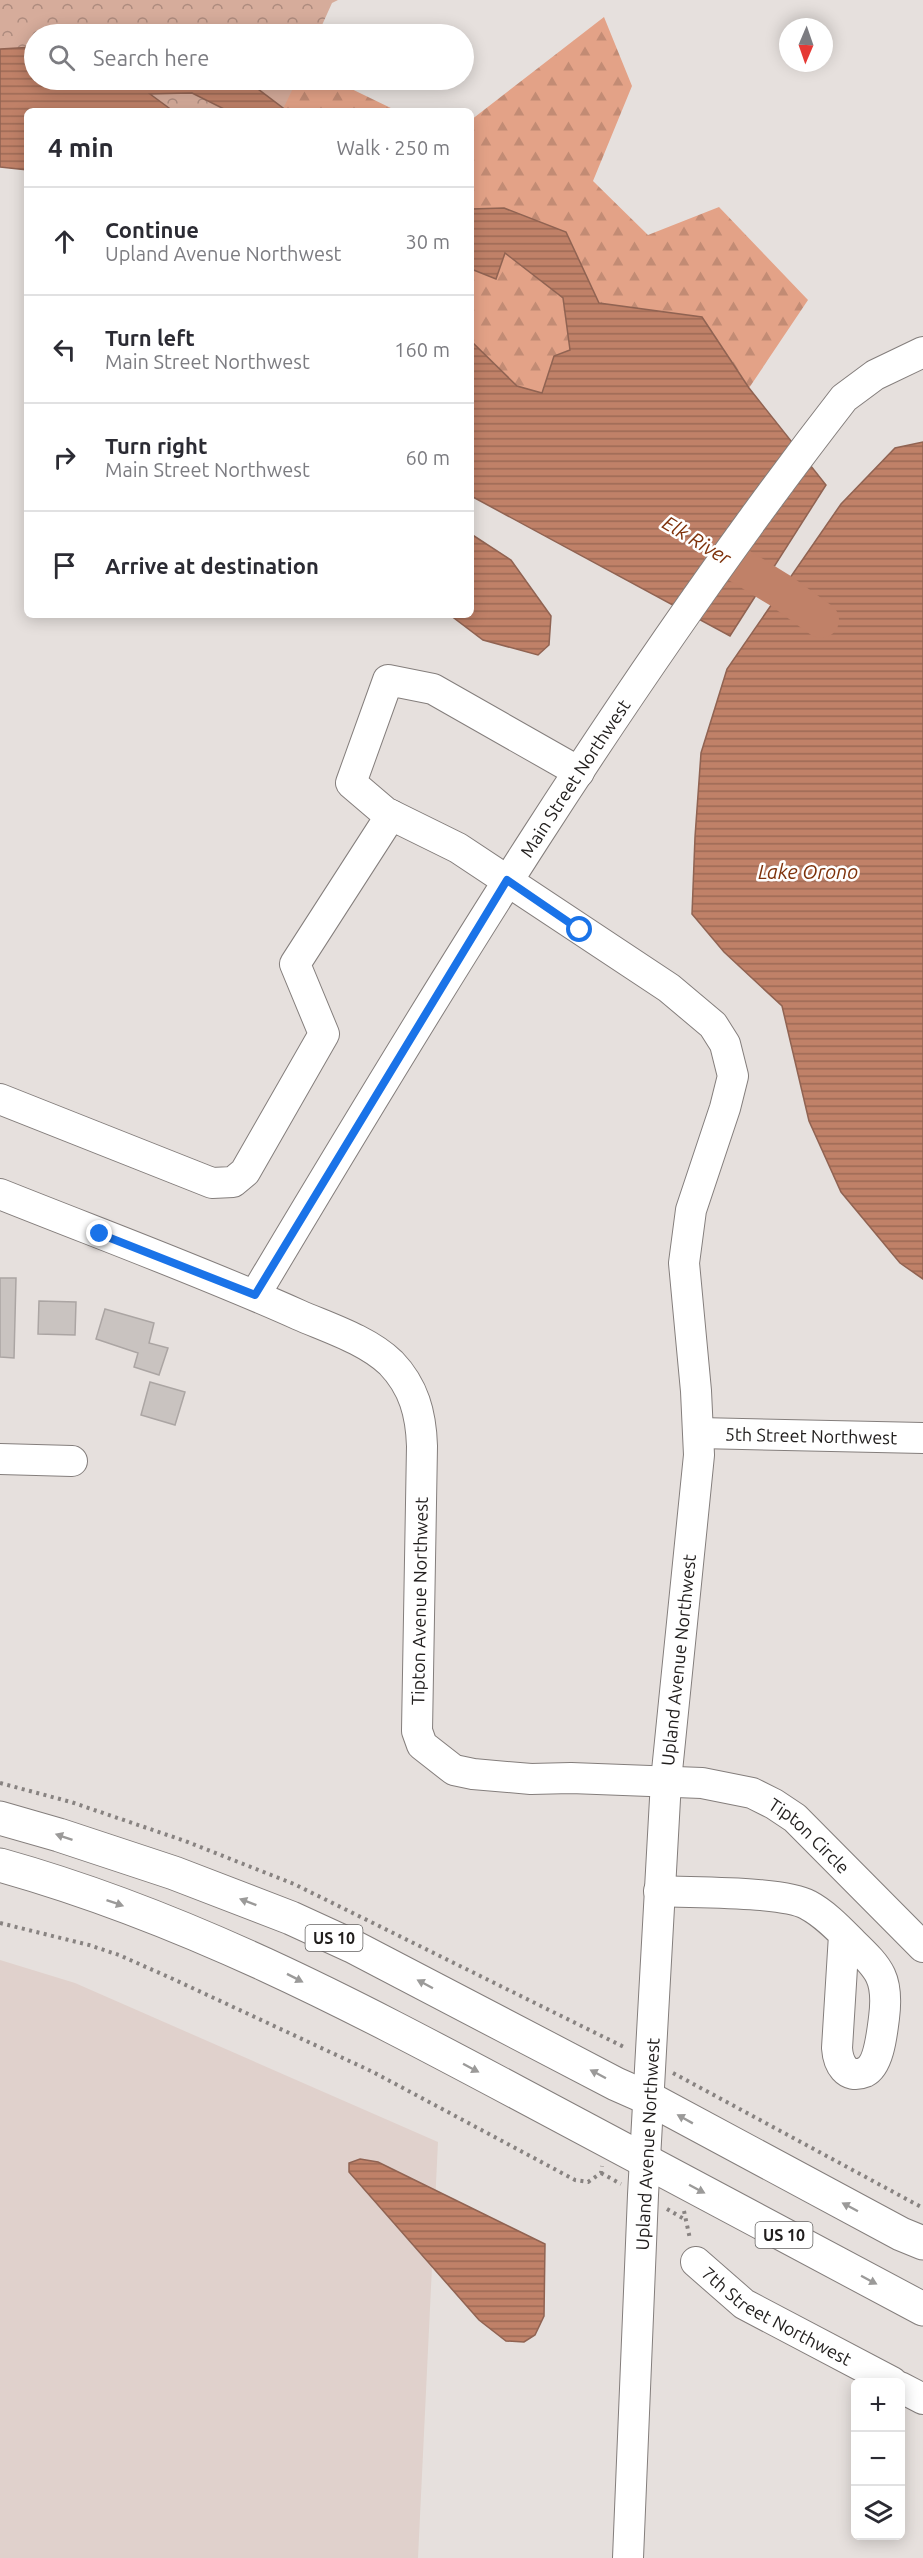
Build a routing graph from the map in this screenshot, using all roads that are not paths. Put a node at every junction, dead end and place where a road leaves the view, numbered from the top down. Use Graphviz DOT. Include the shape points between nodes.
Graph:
graph roads {
  1 [pos="923,352"];
  2 [pos="579,772"];
  3 [pos="391,815"];
  4 [pos="507,880"];
  5 [pos="0,1099"];
  6 [pos="0,1194"];
  7 [pos="255,1295"];
  8 [pos="699,1433"];
  9 [pos="923,1438"];
  10 [pos="0,1459"];
  11 [pos="72,1461"];
  12 [pos="666,1782"];
  13 [pos="0,1818"];
  14 [pos="0,1865"];
  15 [pos="659,1892"];
  16 [pos="844,1935"];
  17 [pos="923,1947"];
  18 [pos="650,2099"];
  19 [pos="645,2161"];
  20 [pos="923,2243"];
  21 [pos="696,2262"];
  22 [pos="923,2309"];
  23 [pos="884,2378"];
  24 [pos="905,2390"];
  25 [pos="923,2399"];
  26 [pos="628,2558"];
  1 -- 2 [label="street, Main Street Northwest" via="874,375 844,398 664,644"];
  2 -- 3 [label="street, Upland Avenue Northwest" via="432,689 388,680 351,783"];
  2 -- 4 [label="street, Main Street Northwest"];
  3 -- 4 [label="street, Upland Avenue Northwest" via="458,848"];
  3 -- 5 [label="street" via="295,964 324,1034 245,1172 233,1182 212,1183"];
  4 -- 7 [label="street, Main Street Northwest"];
  4 -- 8 [label="street, Upland Avenue Northwest" via="669,988 713,1025 725,1044 733,1076 691,1210 684,1263"];
  6 -- 7 [label="street"];
  7 -- 12 [label="street, Tipton Avenue Northwest" via="389,1361 414,1396 421,1418 422,1446 417,1731 422,1745 454,1770 473,1774"];
  8 -- 9 [label="street, 5th Street Northwest"];
  8 -- 12 [label="street, Upland Avenue Northwest" via="697,1487"];
  10 -- 11 [label="street"];
  12 -- 15 [label="street, Upland Avenue Northwest"];
  12 -- 17 [label="street, Tipton Circle" via="752,1792 774,1804 795,1818"];
  18 -- 13 [label="highway, US 10, one-way" via="291,1918 174,1874"];
  14 -- 19 [label="highway, US 10, one-way" via="136,1910 239,1951"];
  15 -- 16 [label="street" via="784,1898 808,1905"];
  15 -- 18 [label="street, Upland Avenue Northwest"];
  18 -- 19 [label="street, Upland Avenue Northwest"];
  20 -- 18 [label="highway, US 10, one-way"];
  19 -- 22 [label="highway, US 10, one-way"];
  19 -- 26 [label="street, Upland Avenue Northwest"];
  21 -- 23 [label="street, 7th Street Northwest" via="744,2304"];
  24 -- 25 [label="street"];
}
